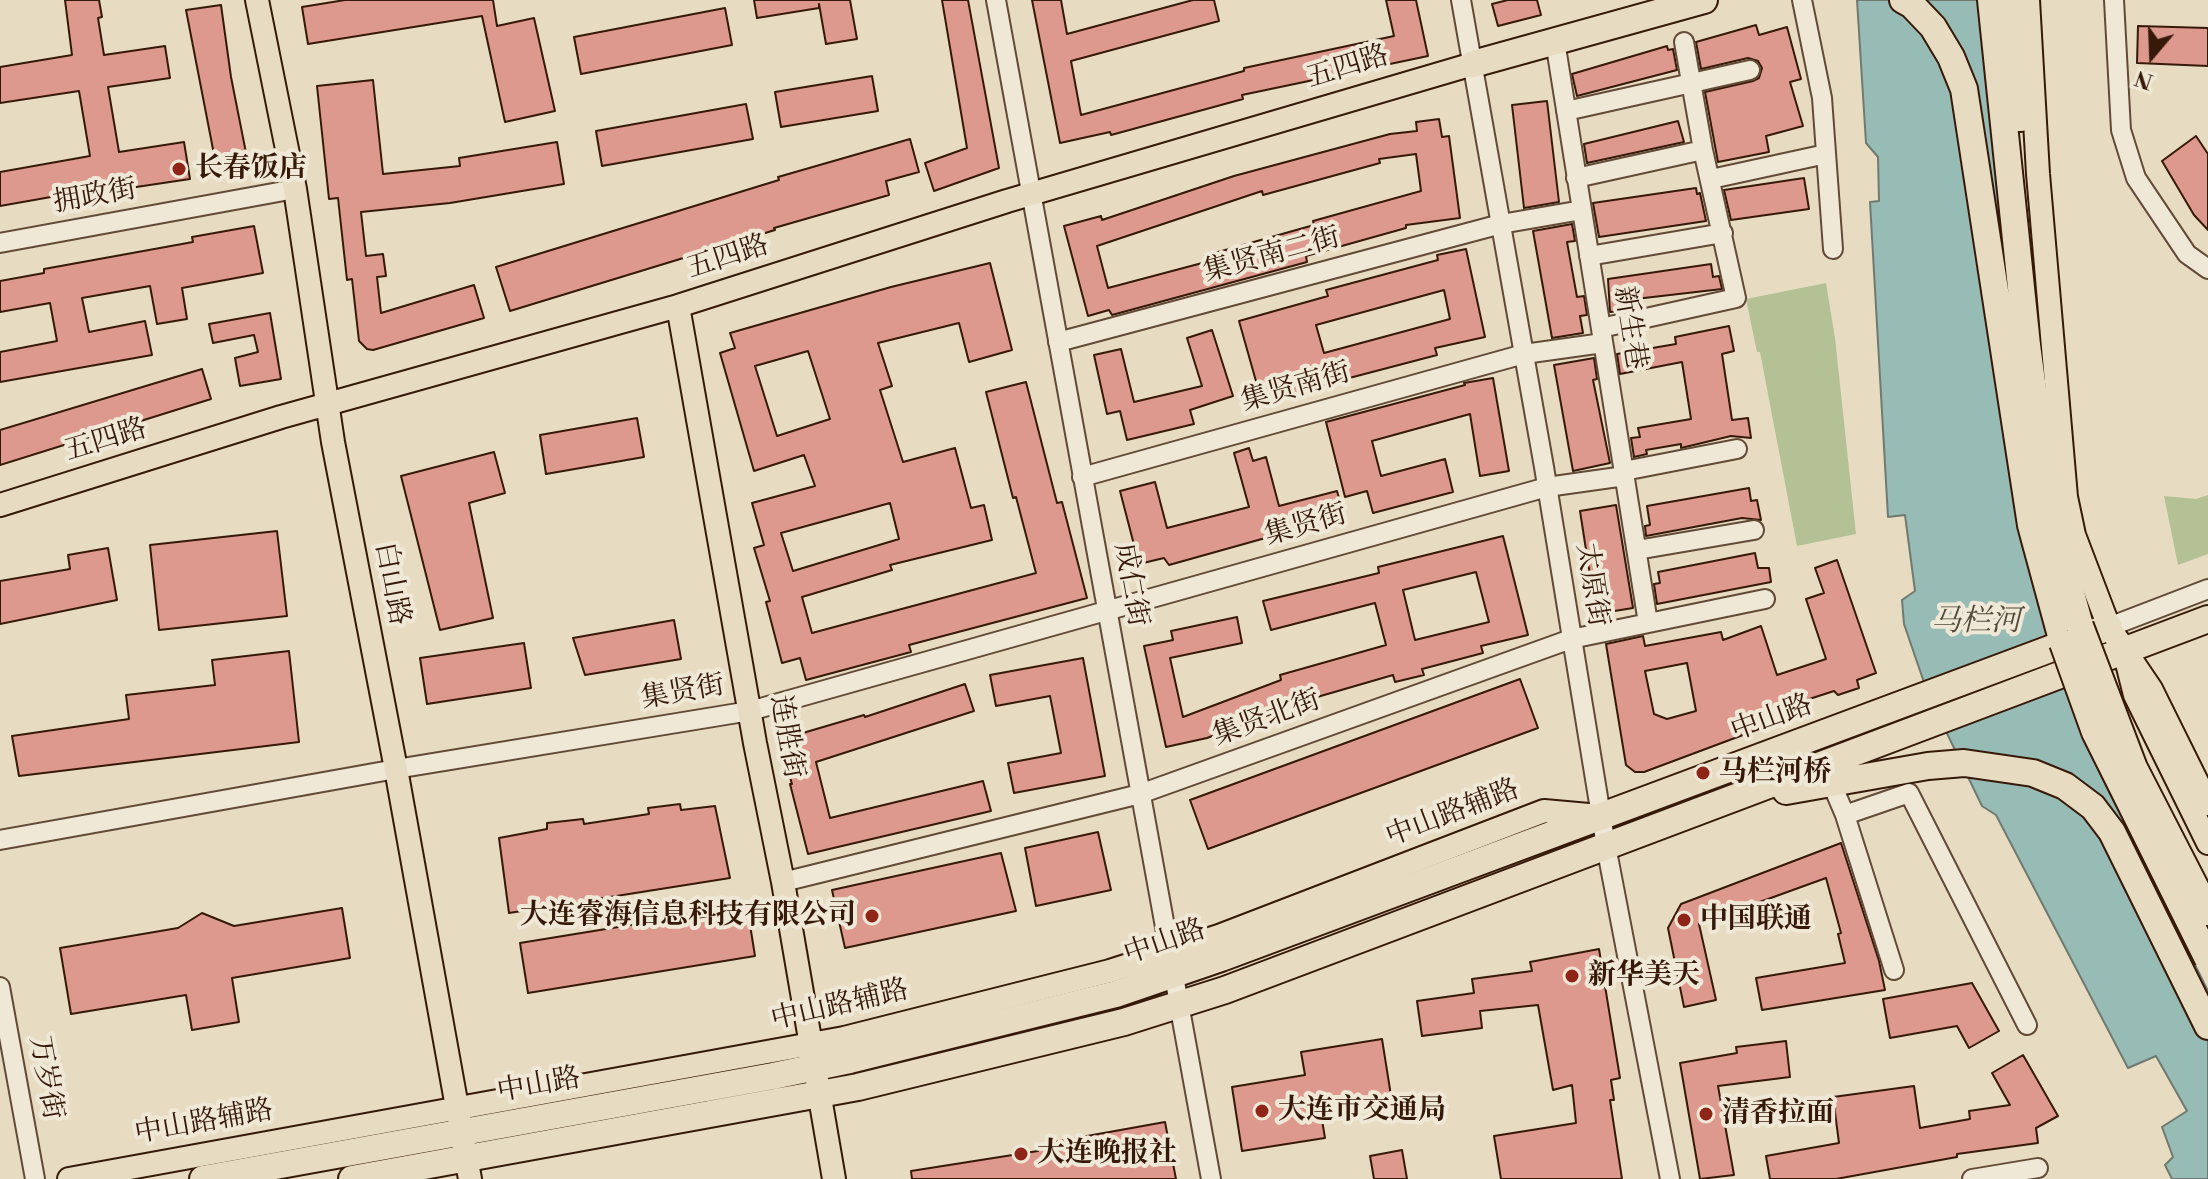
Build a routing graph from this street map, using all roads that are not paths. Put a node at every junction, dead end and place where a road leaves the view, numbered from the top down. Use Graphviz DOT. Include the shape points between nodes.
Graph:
graph roads {
  1 [pos="257,0"];
  2 [pos="996,0"];
  3 [pos="1461,0"];
  4 [pos="1704,0"];
  5 [pos="1802,0"];
  6 [pos="1903,0"];
  7 [pos="1991,0"];
  8 [pos="2013,0"];
  9 [pos="2028,0"];
  10 [pos="2114,0"];
  11 [pos="1555,41"];
  12 [pos="1684,42"];
  13 [pos="1473,64"];
  14 [pos="1750,70"];
  15 [pos="1693,83"];
  16 [pos="1566,111"];
  17 [pos="1703,150"];
  18 [pos="1826,154"];
  19 [pos="1576,178"];
  20 [pos="1711,179"];
  21 [pos="295,189"];
  22 [pos="1031,194"];
  23 [pos="1582,210"];
  24 [pos="1501,224"];
  25 [pos="1723,233"];
  26 [pos="0,243"];
  27 [pos="1833,249"];
  28 [pos="1589,256"];
  29 [pos="2208,269"];
  30 [pos="678,306"];
  31 [pos="1602,335"];
  32 [pos="1058,342"];
  33 [pos="2027,345"];
  34 [pos="1524,354"];
  35 [pos="328,405"];
  36 [pos="1737,449"];
  37 [pos="1624,474"];
  38 [pos="1082,477"];
  39 [pos="1547,487"];
  40 [pos="0,505"];
  41 [pos="1754,530"];
  42 [pos="1637,550"];
  43 [pos="2208,589"];
  44 [pos="1765,599"];
  45 [pos="1107,611"];
  46 [pos="2208,619"];
  47 [pos="1648,623"];
  48 [pos="2109,627"];
  49 [pos="1571,639"];
  50 [pos="2125,650"];
  51 [pos="750,711"];
  52 [pos="396,769"];
  53 [pos="1831,782"];
  54 [pos="1140,794"];
  55 [pos="2208,804"];
  56 [pos="1712,806"];
  57 [pos="1845,815"];
  58 [pos="1602,816"];
  59 [pos="0,840"];
  60 [pos="2208,843"];
  61 [pos="1606,846"];
  62 [pos="783,882"];
  63 [pos="2208,912"];
  64 [pos="2208,959"];
  65 [pos="1171,963"];
  66 [pos="1894,970"];
  67 [pos="0,987"];
  68 [pos="1179,1004"];
  69 [pos="2027,1025"];
  70 [pos="2208,1026"];
  71 [pos="813,1056"];
  72 [pos="820,1095"];
  73 [pos="459,1120"];
  74 [pos="2038,1168"];
  75 [pos="468,1169"];
  76 [pos="35,1179"];
  77 [pos="69,1179"];
  78 [pos="203,1179"];
  79 [pos="352,1179"];
  80 [pos="834,1179"];
  81 [pos="1211,1179"];
  82 [pos="1670,1179"];
  83 [pos="1972,1179"];
  1 -- 21 [label="main road, 白山路"];
  2 -- 22 [label="street, 成仁街"];
  3 -- 13 [label="street, 太原街"];
  4 -- 11 [label="highway"];
  5 -- 18 [label="street" via="1822,98"];
  6 -- 64 [label="highway, bridge" via="1933,27 1964,89 2031,525 2063,643 2095,732"];
  7 -- 33 [label="highway"];
  8 -- 33 [label="highway"];
  9 -- 48 [label="main road" via="2066,497 2074,535"];
  10 -- 29 [label="street" via="2121,130 2136,178 2187,254"];
  11 -- 13 [label="highway"];
  11 -- 16 [label="street, 新生巷"];
  12 -- 15 [label="street"];
  13 -- 22 [label="main road, 五四路"];
  13 -- 24 [label="street, 太原街"];
  14 -- 15 [label="street"];
  15 -- 16 [label="street"];
  15 -- 17 [label="street"];
  16 -- 19 [label="street, 新生巷"];
  17 -- 19 [label="street"];
  17 -- 20 [label="street"];
  18 -- 20 [label="street"];
  18 -- 27 [label="street"];
  19 -- 23 [label="street, 新生巷"];
  20 -- 25 [label="street"];
  21 -- 26 [label="street, 拥政街"];
  21 -- 35 [label="main road, 白山路"];
  22 -- 30 [label="main road, 五四路"];
  22 -- 32 [label="street, 成仁街"];
  23 -- 24 [label="street, 集贤南二街"];
  23 -- 28 [label="street, 新生巷"];
  24 -- 32 [label="street, 集贤南二街"];
  24 -- 34 [label="street, 太原街"];
  25 -- 28 [label="street"];
  25 -- 31 [label="street, 集贤南街" via="1736,298"];
  28 -- 31 [label="street, 新生巷"];
  30 -- 35 [label="main road, 五四路"];
  30 -- 51 [label="main road, 连胜街"];
  31 -- 34 [label="street, 集贤南街"];
  31 -- 37 [label="street, 新生巷"];
  32 -- 38 [label="street, 成仁街"];
  33 -- 63 [label="highway, bridge" via="2050,517 2080,626 2134,768"];
  34 -- 38 [label="street, 集贤南街"];
  34 -- 39 [label="street, 太原街"];
  35 -- 40 [label="main road, 五四路"];
  35 -- 52 [label="main road, 白山路"];
  36 -- 37 [label="street, 集贤街"];
  37 -- 39 [label="street, 集贤街"];
  37 -- 42 [label="street, 新生巷"];
  38 -- 45 [label="street, 成仁街"];
  39 -- 45 [label="street, 集贤街"];
  39 -- 49 [label="street, 太原街"];
  41 -- 42 [label="street"];
  42 -- 47 [label="street, 新生巷"];
  43 -- 48 [label="street"];
  44 -- 47 [label="street, 集贤北街"];
  45 -- 51 [label="street, 集贤街"];
  45 -- 54 [label="street, 成仁街"];
  46 -- 50 [label="highway, 中山路"];
  47 -- 49 [label="street, 集贤北街"];
  48 -- 50 [label="main road"];
  48 -- 58 [label="highway, 中山路"];
  49 -- 54 [label="street, 集贤北街"];
  49 -- 58 [label="street, 太原街"];
  50 -- 55 [label="main road" via="2151,689"];
  50 -- 56 [label="highway, 中山路"];
  50 -- 60 [label="main road" via="2135,695"];
  51 -- 52 [label="street, 集贤街"];
  51 -- 62 [label="main road, 连胜街"];
  52 -- 59 [label="street, 集贤街"];
  52 -- 73 [label="main road, 白山路"];
  53 -- 56 [label="highway"];
  53 -- 57 [label="street"];
  53 -- 70 [label="highway" via="1964,763 2033,773 2065,786 2093,807 2112,832"];
  54 -- 62 [label="street, 集贤北街"];
  54 -- 65 [label="street, 成仁街"];
  56 -- 61 [label="highway, 中山路"];
  57 -- 66 [label="street"];
  57 -- 69 [label="street" via="1909,793"];
  58 -- 61 [label="street, 太原街"];
  58 -- 65 [label="highway, 中山路"];
  61 -- 68 [label="highway, 中山路"];
  61 -- 82 [label="street, 太原街"];
  62 -- 71 [label="main road, 连胜街"];
  65 -- 68 [label="street, 成仁街"];
  65 -- 71 [label="highway, 中山路" via="1116,994"];
  67 -- 76 [label="street, 万岁街"];
  68 -- 72 [label="highway, 中山路"];
  68 -- 81 [label="street, 成仁街"];
  71 -- 72 [label="main road, 连胜街"];
  71 -- 73 [label="highway, 中山路"];
  72 -- 75 [label="highway, 中山路"];
  72 -- 80 [label="main road, 连胜街"];
  73 -- 75 [label="main road, 白山路"];
  73 -- 77 [label="main road, 中山路辅路"];
  73 -- 78 [label="highway, 中山路"];
  74 -- 83 [label="street"];
  75 -- 79 [label="highway, 中山路"];
}
